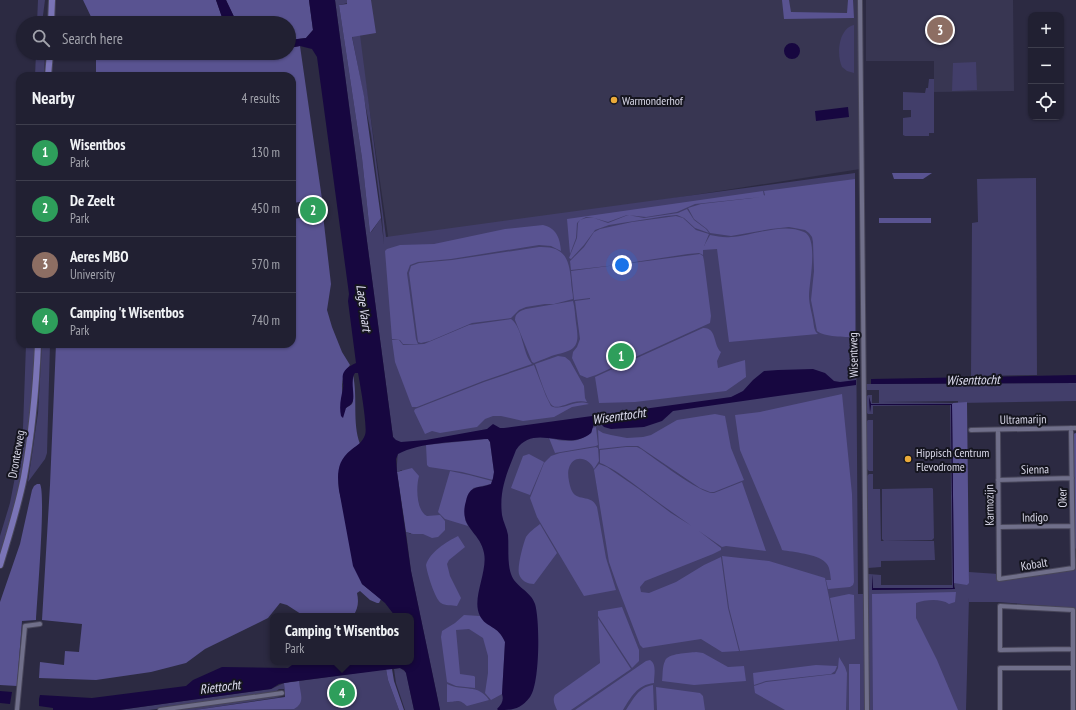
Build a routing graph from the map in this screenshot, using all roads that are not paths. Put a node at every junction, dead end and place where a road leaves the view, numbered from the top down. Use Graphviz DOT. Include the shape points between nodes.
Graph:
graph roads {
  1 [pos="48,0"];
  2 [pos="52,0"];
  3 [pos="860,0"];
  4 [pos="48,16"];
  5 [pos="51,16"];
  6 [pos="48,60"];
  7 [pos="47,72"];
  8 [pos="38,348"];
  9 [pos="1074,428"];
  10 [pos="970,430"];
  11 [pos="998,430"];
  12 [pos="1072,478"];
  13 [pos="998,480"];
  14 [pos="1072,526"];
  15 [pos="999,527"];
  16 [pos="1074,554"];
  17 [pos="0,565"];
  18 [pos="1073,568"];
  19 [pos="999,579"];
  20 [pos="40,624"];
  21 [pos="1073,649"];
  22 [pos="1073,668"];
  23 [pos="282,693"];
  24 [pos="17,710"];
  25 [pos="160,710"];
  26 [pos="867,710"];
  27 [pos="1000,710"];
  28 [pos="1073,710"];
  1 -- 4 [label="main road"];
  2 -- 5 [label="main road"];
  3 -- 26 [label="street, Wisentweg"];
  6 -- 7 [label="main road"];
  8 -- 17 [label="main road, Dronterweg" via="35,400 24,478"];
  9 -- 11 [label="street, Ultramarijn"];
  9 -- 12 [label="street, Oker"];
  10 -- 11 [label="street, Ultramarijn"];
  11 -- 13 [label="street, Karmozijn"];
  12 -- 13 [label="street, Sienna"];
  12 -- 14 [label="street, Oker"];
  13 -- 15 [label="street, Karmozijn"];
  14 -- 15 [label="street, Indigo"];
  14 -- 16 [label="street, Oker"];
  15 -- 19 [label="street, Karmozijn"];
  16 -- 18 [label="street, Oker"];
  18 -- 19 [label="street, Kobalt"];
  20 -- 24 [label="street" via="25,626"];
  21 -- 21 [label="street" via="1073,610 1000,606 1000,650"];
  21 -- 22 [label="street"];
  22 -- 27 [label="street" via="1000,668"];
  22 -- 28 [label="street"];
  23 -- 25 [label="street"];
}
